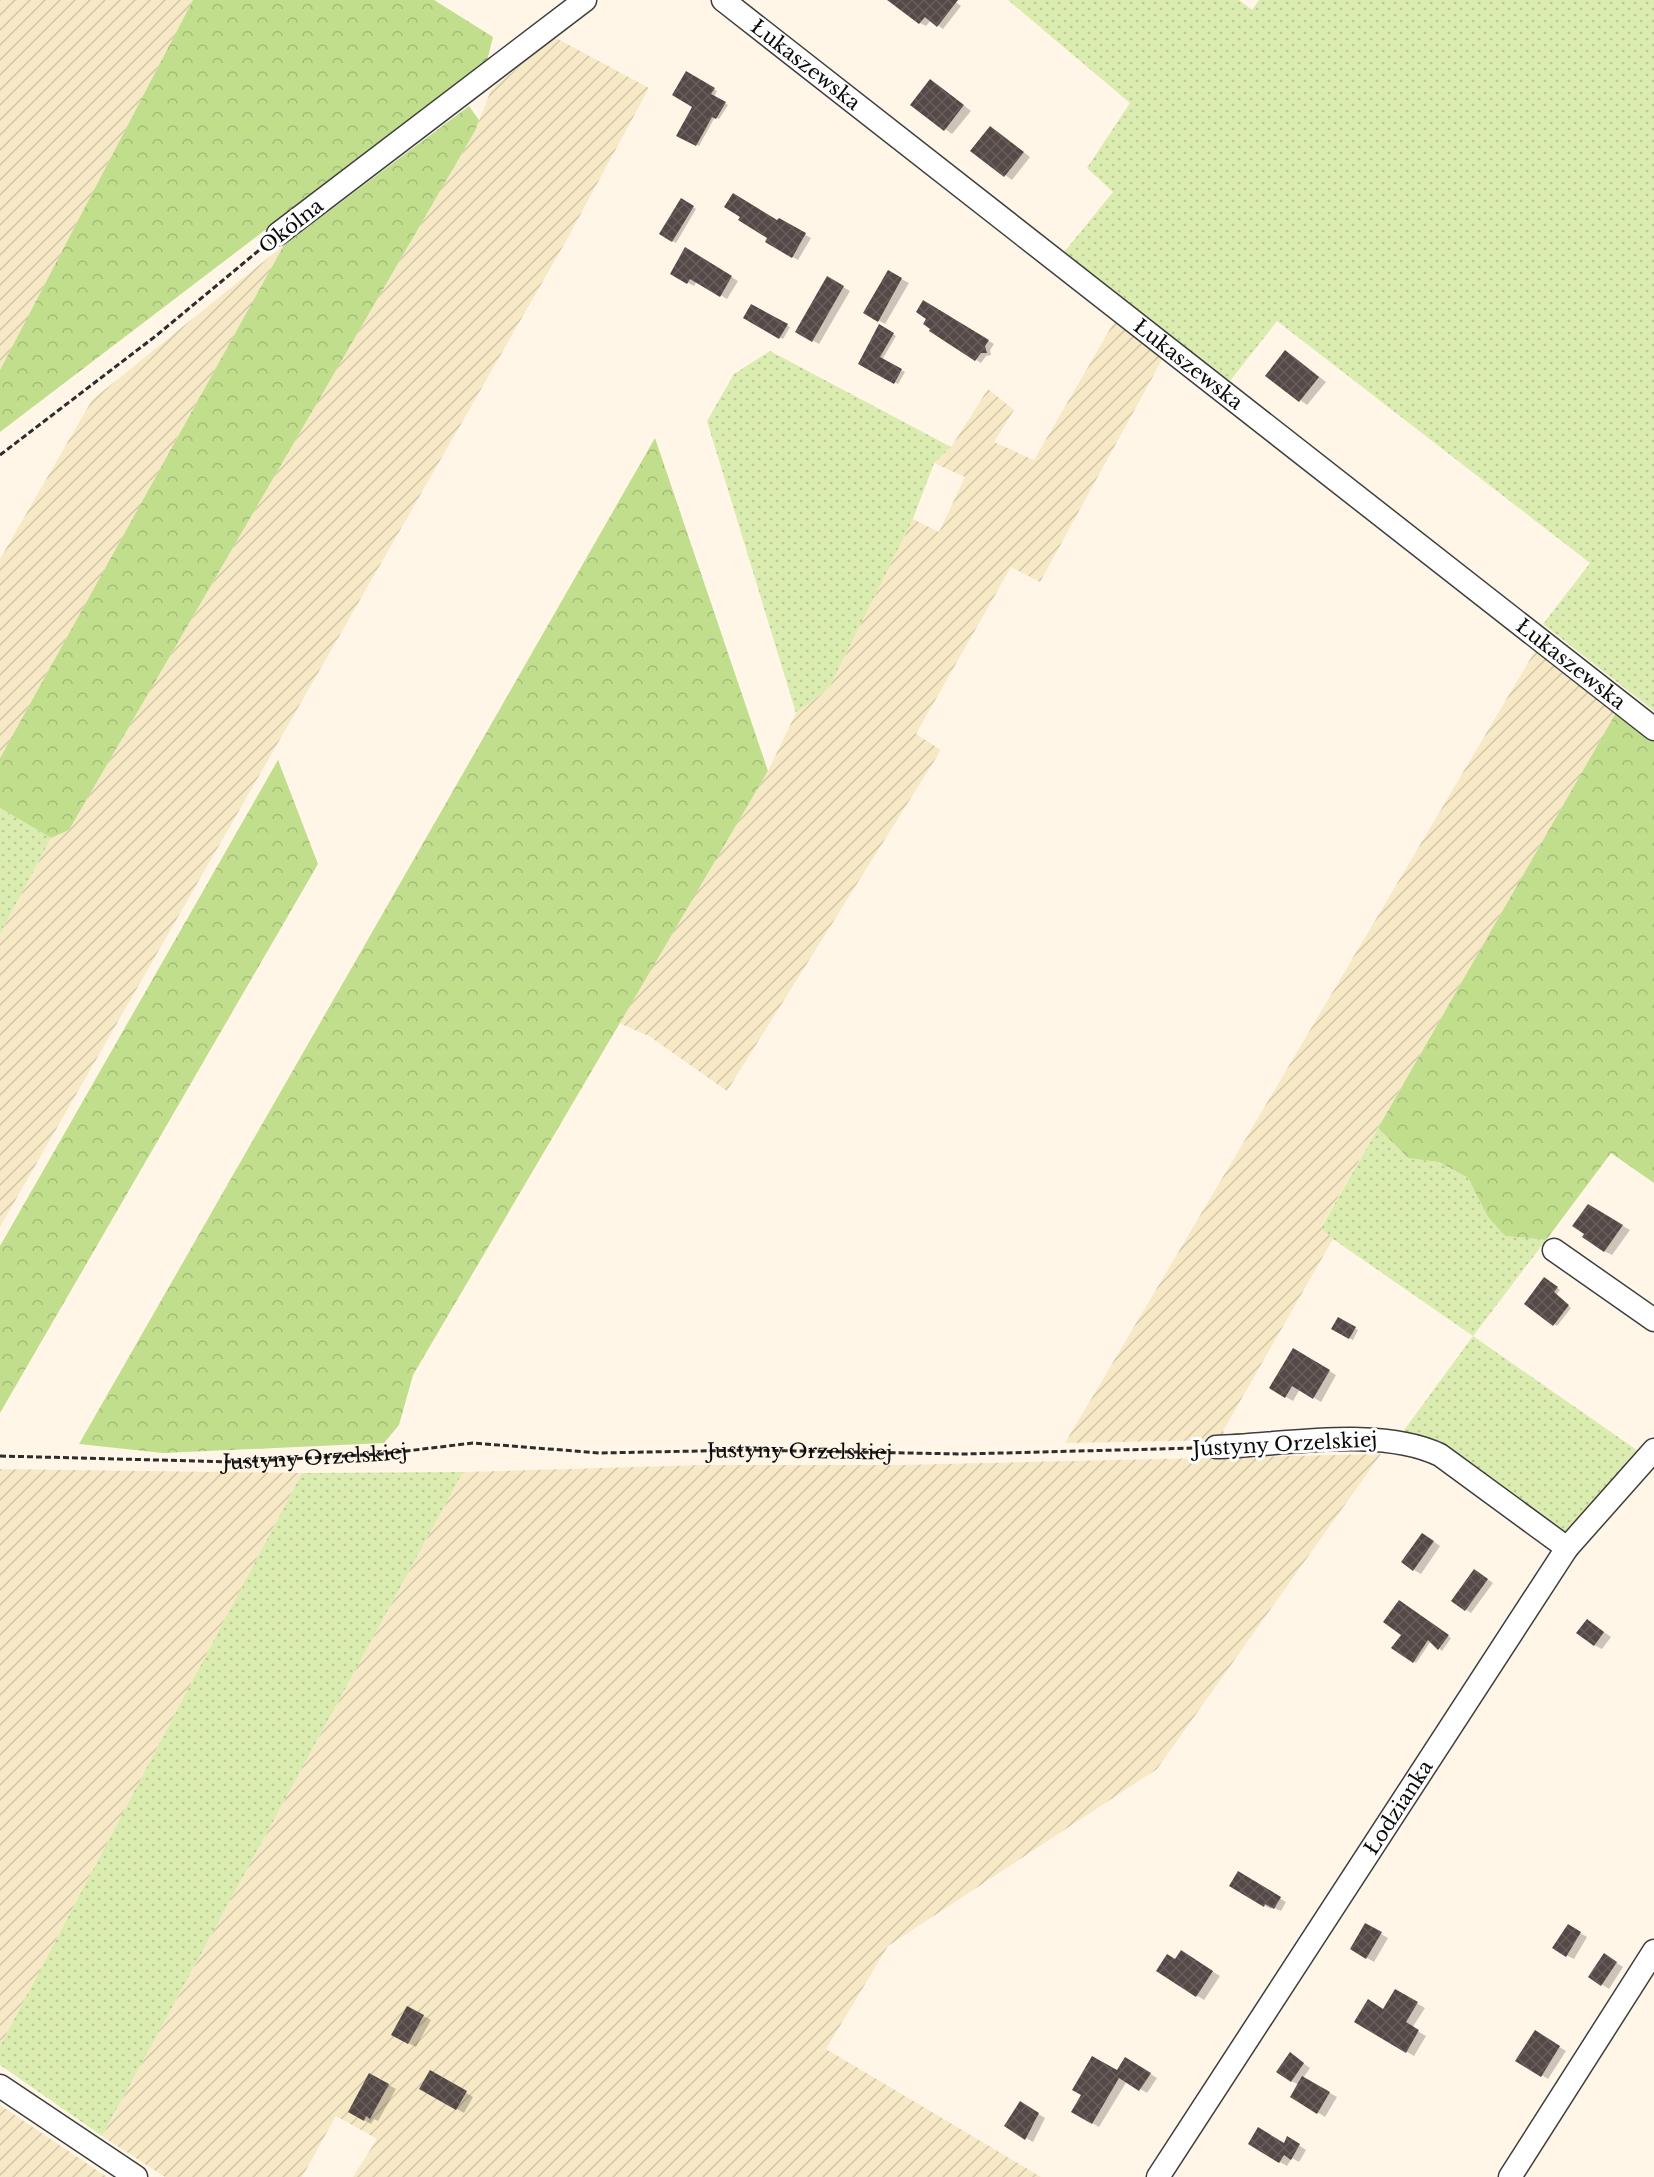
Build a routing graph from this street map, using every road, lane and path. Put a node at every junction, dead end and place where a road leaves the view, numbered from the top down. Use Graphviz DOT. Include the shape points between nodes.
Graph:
graph roads {
  1 [pos="585,0"];
  2 [pos="723,0"];
  3 [pos="278,234"];
  4 [pos="0,455"];
  5 [pos="1654,729"];
  6 [pos="1554,1250"];
  7 [pos="1654,1320"];
  8 [pos="1215,1447"];
  9 [pos="1654,1450"];
  10 [pos="0,1456"];
  11 [pos="1567,1548"];
  12 [pos="1654,1951"];
  13 [pos="0,2086"];
  14 [pos="136,2177"];
  15 [pos="1158,2177"];
  16 [pos="1510,2177"];
  1 -- 3 [label="street, Okólna"];
  2 -- 5 [label="street, Łukaszewska"];
  3 -- 4 [label="path, Okólna" via="157,335"];
  6 -- 7 [label="street"];
  8 -- 10 [label="path, Justyny Orzelskiej" via="963,1454 747,1450 600,1453 473,1443 381,1454 236,1462"];
  8 -- 11 [label="street, Justyny Orzelskiej" via="1367,1439 1416,1444 1440,1455"];
  9 -- 11 [label="street, Łodzianka"];
  11 -- 15 [label="street, Łodzianka"];
  12 -- 16 [label="street"];
  13 -- 14 [label="street"];
}
